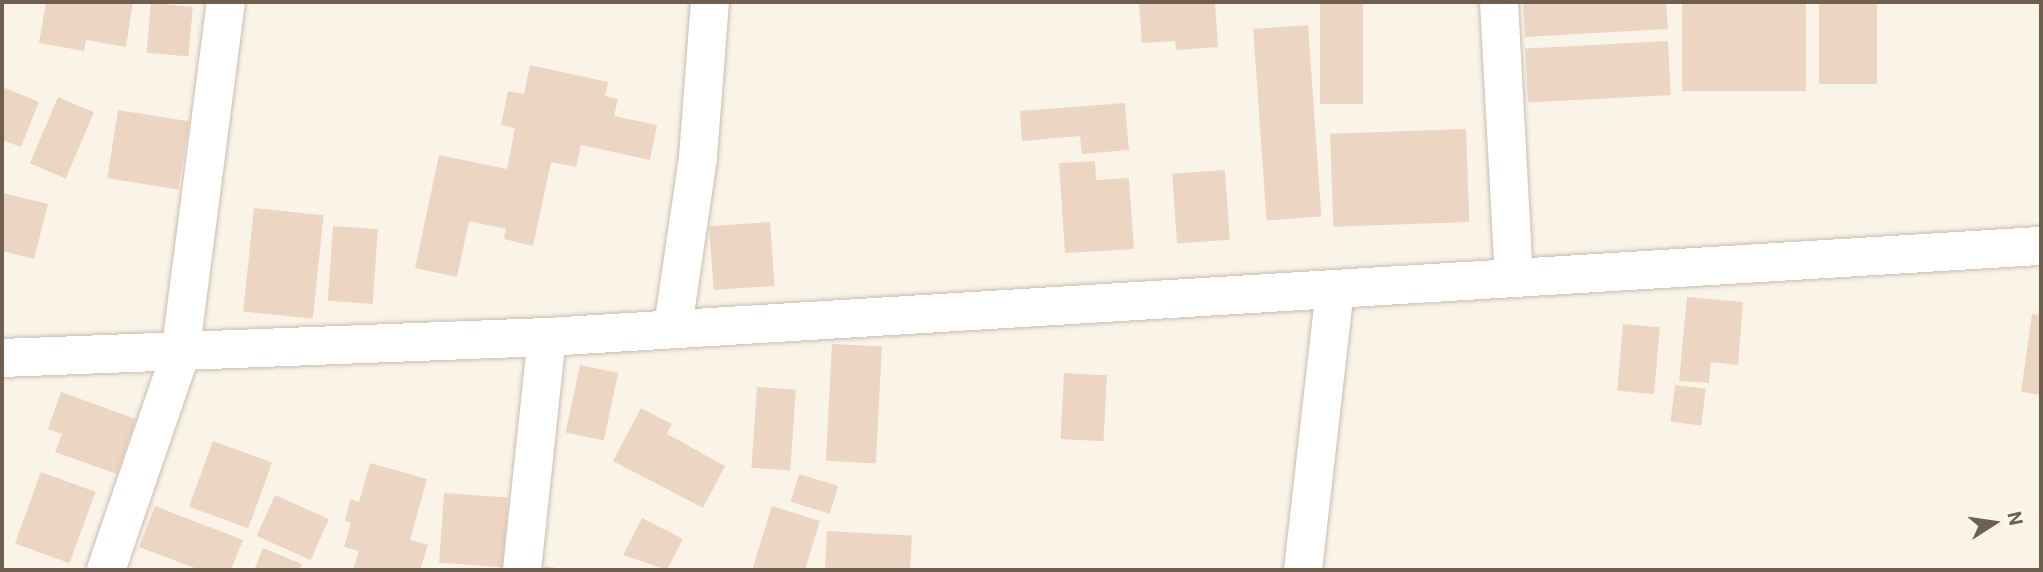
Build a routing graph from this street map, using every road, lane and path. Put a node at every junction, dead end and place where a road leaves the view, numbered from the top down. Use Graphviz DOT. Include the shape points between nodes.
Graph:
graph roads {
  1 [pos="226,2"];
  2 [pos="710,2"];
  3 [pos="1499,2"];
  4 [pos="2041,246"];
  5 [pos="1514,278"];
  6 [pos="1335,290"];
  7 [pos="673,327"];
  8 [pos="547,337"];
  9 [pos="180,355"];
  10 [pos="2,358"];
  11 [pos="106,570"];
  12 [pos="522,570"];
  13 [pos="1303,570"];
  1 -- 9 [label="street"];
  2 -- 7 [label="street" via="698,157"];
  3 -- 5 [label="street"];
  4 -- 5 [label="street"];
  5 -- 6 [label="street"];
  6 -- 7 [label="street"];
  6 -- 13 [label="street"];
  7 -- 8 [label="street"];
  8 -- 9 [label="street"];
  8 -- 12 [label="street"];
  9 -- 10 [label="street"];
  9 -- 11 [label="street"];
}
